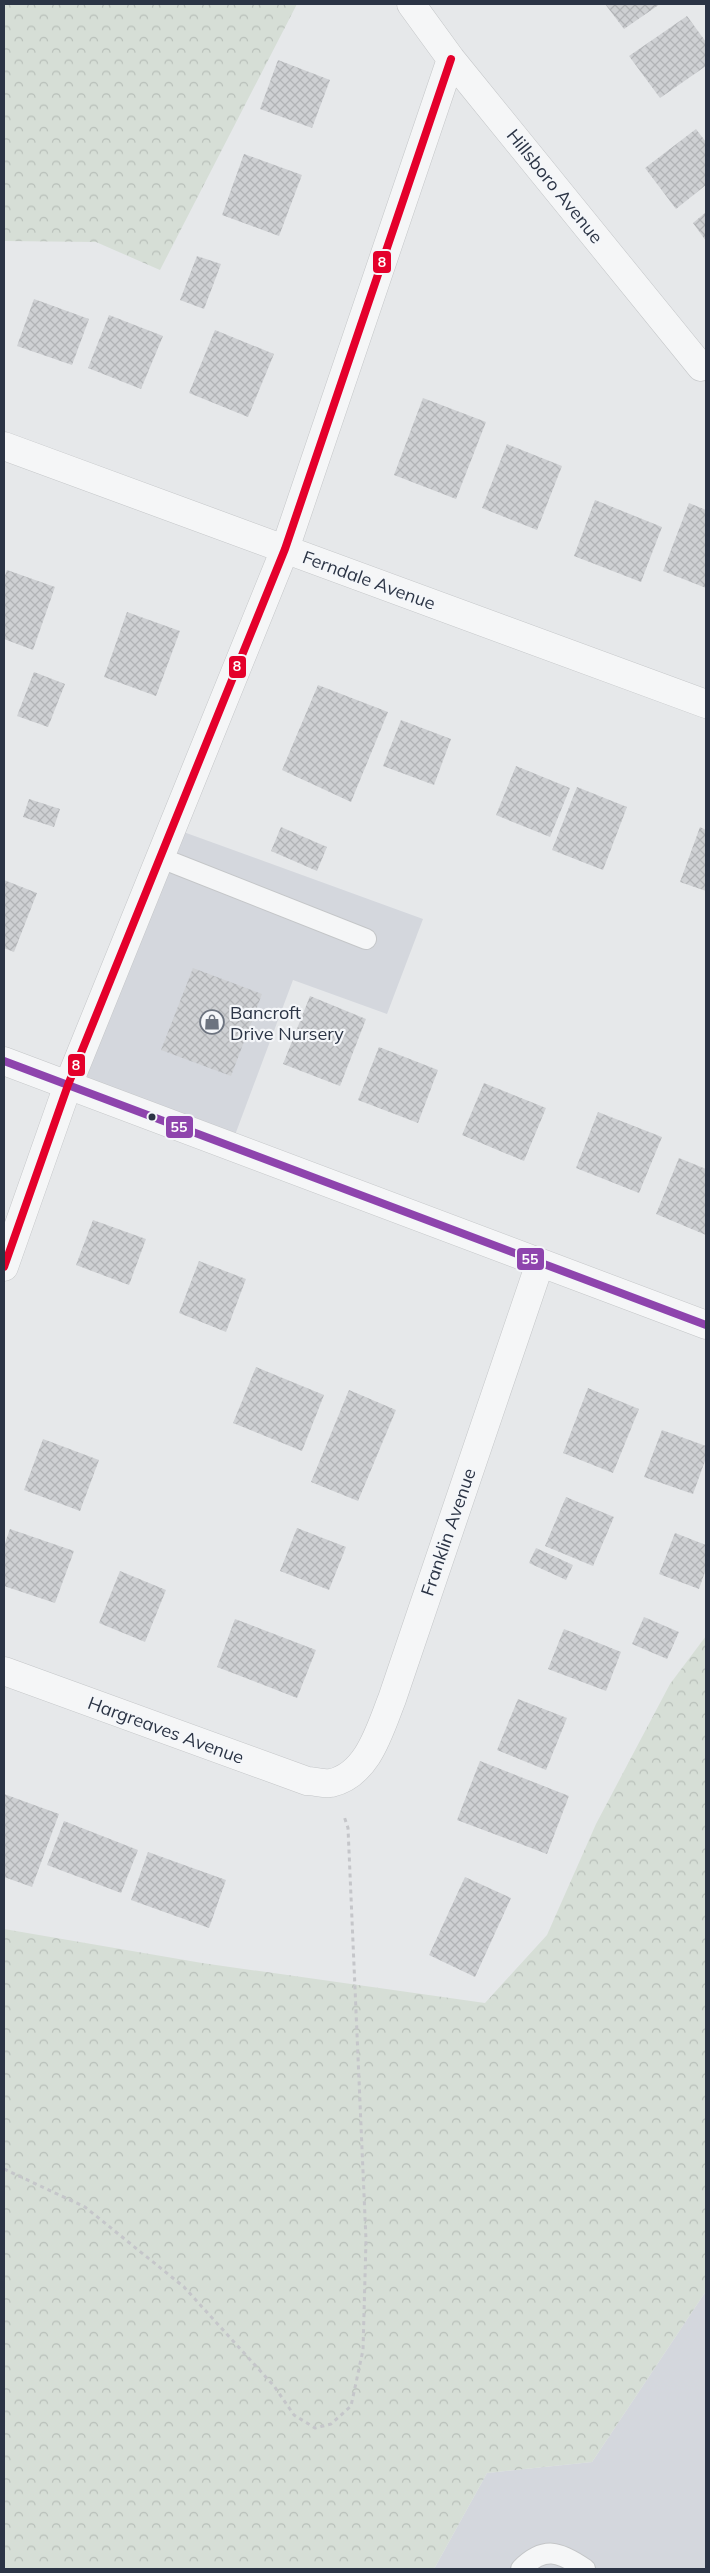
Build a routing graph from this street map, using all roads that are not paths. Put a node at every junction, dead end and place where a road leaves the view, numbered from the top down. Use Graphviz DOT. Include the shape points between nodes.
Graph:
graph roads {
  1 [pos="411,4"];
  2 [pos="451,59"];
  3 [pos="701,367"];
  4 [pos="4,446"];
  5 [pos="285,549"];
  6 [pos="706,704"];
  7 [pos="160,858"];
  8 [pos="366,940"];
  9 [pos="4,1061"];
  10 [pos="68,1085"];
  11 [pos="540,1263"];
  12 [pos="4,1267"];
  13 [pos="706,1325"];
  14 [pos="4,1671"];
  15 [pos="330,1783"];
  16 [pos="578,2567"];
  17 [pos="521,2569"];
  1 -- 2 [label="street, Hillsboro Avenue"];
  2 -- 3 [label="street, Hillsboro Avenue"];
  2 -- 5 [label="street"];
  4 -- 5 [label="street, Ferndale Avenue"];
  5 -- 6 [label="street, Ferndale Avenue"];
  5 -- 7 [label="street"];
  7 -- 8 [label="lane"];
  7 -- 10 [label="street"];
  9 -- 10 [label="street"];
  10 -- 11 [label="street"];
  10 -- 12 [label="street"];
  11 -- 13 [label="street"];
  11 -- 15 [label="street, Franklin Avenue" via="373,1746 356,1770"];
  14 -- 15 [label="street, Hargreaves Avenue" via="307,1781"];
  16 -- 17 [label="lane" via="550,2552 534,2556"];
}
